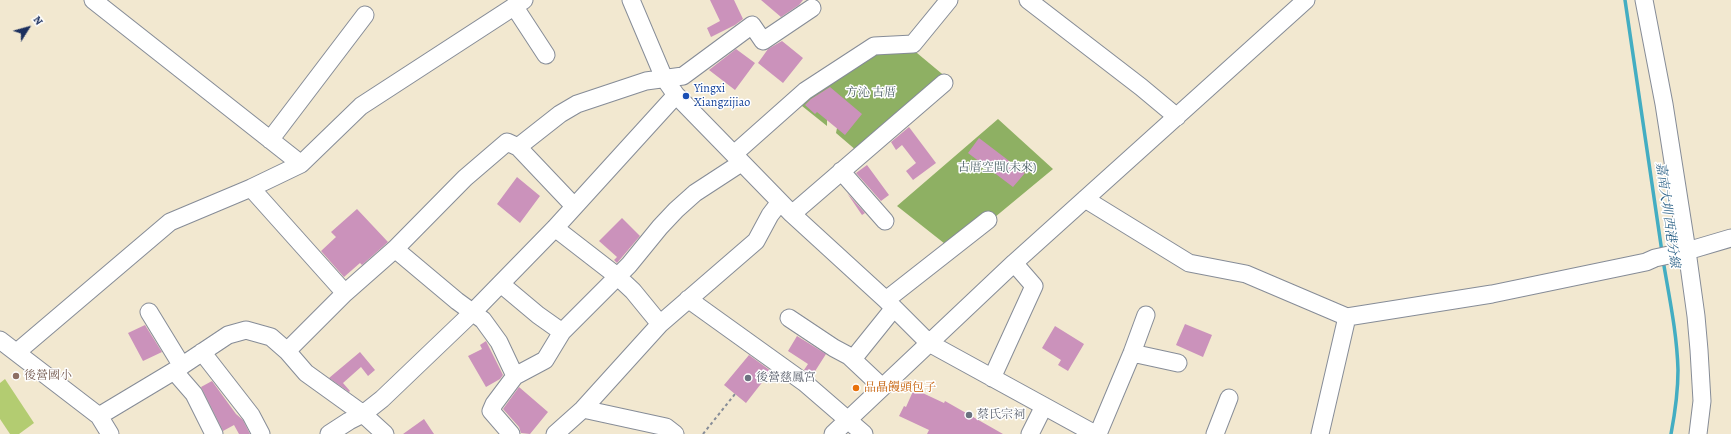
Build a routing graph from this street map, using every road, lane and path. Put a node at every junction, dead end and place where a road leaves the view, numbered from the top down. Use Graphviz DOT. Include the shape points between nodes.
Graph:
graph roads {
  1 [pos="93,0"];
  2 [pos="631,0"];
  3 [pos="949,0"];
  4 [pos="1028,0"];
  5 [pos="1306,0"];
  6 [pos="1644,0"];
  7 [pos="519,3"];
  8 [pos="812,8"];
  9 [pos="365,14"];
  10 [pos="546,55"];
  11 [pos="664,78"];
  12 [pos="944,84"];
  13 [pos="676,95"];
  14 [pos="1177,117"];
  15 [pos="270,140"];
  16 [pos="518,147"];
  17 [pos="738,159"];
  18 [pos="301,164"];
  19 [pos="841,171"];
  20 [pos="252,188"];
  21 [pos="1085,199"];
  22 [pos="574,206"];
  23 [pos="786,208"];
  24 [pos="988,220"];
  25 [pos="885,221"];
  26 [pos="556,228"];
  27 [pos="1731,238"];
  28 [pos="395,249"];
  29 [pos="1687,251"];
  30 [pos="1014,263"];
  31 [pos="617,276"];
  32 [pos="501,284"];
  33 [pos="346,293"];
  34 [pos="688,299"];
  35 [pos="890,304"];
  36 [pos="149,312"];
  37 [pos="473,312"];
  38 [pos="1146,315"];
  39 [pos="1347,317"];
  40 [pos="789,318"];
  41 [pos="660,324"];
  42 [pos="562,332"];
  43 [pos="0,340"];
  44 [pos="929,343"];
  45 [pos="287,351"];
  46 [pos="17,352"];
  47 [pos="202,352"];
  48 [pos="1132,353"];
  49 [pos="857,354"];
  50 [pos="1178,363"];
  51 [pos="178,368"];
  52 [pos="515,376"];
  53 [pos="992,378"];
  54 [pos="882,387"];
  55 [pos="735,394"];
  56 [pos="1229,398"];
  57 [pos="1044,406"];
  58 [pos="584,409"];
  59 [pos="363,414"];
  60 [pos="99,416"];
  61 [pos="847,420"];
  62 [pos="644,428"];
  63 [pos="110,434"];
  64 [pos="214,434"];
  65 [pos="261,434"];
  66 [pos="329,434"];
  67 [pos="385,434"];
  68 [pos="511,434"];
  69 [pos="555,434"];
  70 [pos="675,434"];
  71 [pos="703,434"];
  72 [pos="833,434"];
  73 [pos="864,434"];
  74 [pos="1030,434"];
  75 [pos="1096,434"];
  76 [pos="1216,434"];
  77 [pos="1320,434"];
  78 [pos="1698,434"];
  1 -- 15 [label="street"];
  2 -- 11 [label="street"];
  3 -- 17 [label="street" via="913,44 874,46 805,91"];
  4 -- 14 [label="street"];
  5 -- 14 [label="street"];
  6 -- 29 [label="street" via="1664,104"];
  7 -- 10 [label="street"];
  7 -- 18 [label="street" via="362,106"];
  8 -- 11 [label="street" via="763,41 752,25 684,76"];
  9 -- 15 [label="street"];
  11 -- 13 [label="street"];
  11 -- 16 [label="street" via="646,81 578,104 560,114"];
  12 -- 19 [label="street"];
  13 -- 17 [label="street"];
  13 -- 22 [label="street"];
  14 -- 21 [label="street"];
  15 -- 18 [label="street"];
  16 -- 22 [label="street"];
  16 -- 28 [label="street" via="507,142 465,178"];
  17 -- 23 [label="street"];
  17 -- 31 [label="street" via="676,210"];
  18 -- 20 [label="street"];
  19 -- 23 [label="street"];
  19 -- 25 [label="street"];
  20 -- 33 [label="street"];
  20 -- 46 [label="street" via="170,222"];
  21 -- 30 [label="street"];
  21 -- 39 [label="street" via="1189,262 1246,274"];
  22 -- 26 [label="street"];
  23 -- 34 [label="street" via="770,215 756,241"];
  23 -- 35 [label="street"];
  24 -- 35 [label="street"];
  26 -- 31 [label="street"];
  26 -- 32 [label="street"];
  27 -- 29 [label="street"];
  28 -- 33 [label="street"];
  28 -- 37 [label="street"];
  29 -- 39 [label="street" via="1492,294"];
  29 -- 78 [label="street" via="1701,369 1702,400"];
  30 -- 44 [label="street"];
  30 -- 53 [label="street" via="1034,286"];
  31 -- 41 [label="street"];
  31 -- 42 [label="street"];
  32 -- 37 [label="street"];
  32 -- 42 [label="street" via="538,316"];
  33 -- 45 [label="street"];
  34 -- 41 [label="street"];
  34 -- 61 [label="street" via="805,383"];
  35 -- 44 [label="street"];
  35 -- 49 [label="street"];
  36 -- 51 [label="street"];
  37 -- 52 [label="street" via="483,320 499,342"];
  37 -- 59 [label="street" via="382,400"];
  38 -- 48 [label="street"];
  39 -- 77 [label="street"];
  40 -- 54 [label="street" via="849,356"];
  41 -- 58 [label="street"];
  42 -- 52 [label="street" via="545,360"];
  43 -- 46 [label="street"];
  44 -- 53 [label="street"];
  44 -- 54 [label="street"];
  45 -- 47 [label="street" via="270,337 246,330 228,335"];
  45 -- 59 [label="street" via="306,373"];
  46 -- 60 [label="street"];
  47 -- 51 [label="street"];
  47 -- 65 [label="street" via="250,415"];
  48 -- 50 [label="street"];
  48 -- 75 [label="street"];
  51 -- 60 [label="street"];
  51 -- 64 [label="street"];
  52 -- 68 [label="street" via="491,410"];
  53 -- 57 [label="street"];
  54 -- 61 [label="street"];
  55 -- 71 [label="path"];
  56 -- 76 [label="street"];
  57 -- 74 [label="street"];
  57 -- 75 [label="street"];
  58 -- 62 [label="street"];
  58 -- 69 [label="street"];
  59 -- 66 [label="street"];
  59 -- 67 [label="street"];
  60 -- 63 [label="street"];
  61 -- 72 [label="street"];
  61 -- 73 [label="street"];
  62 -- 70 [label="street" via="666,427"];
}
